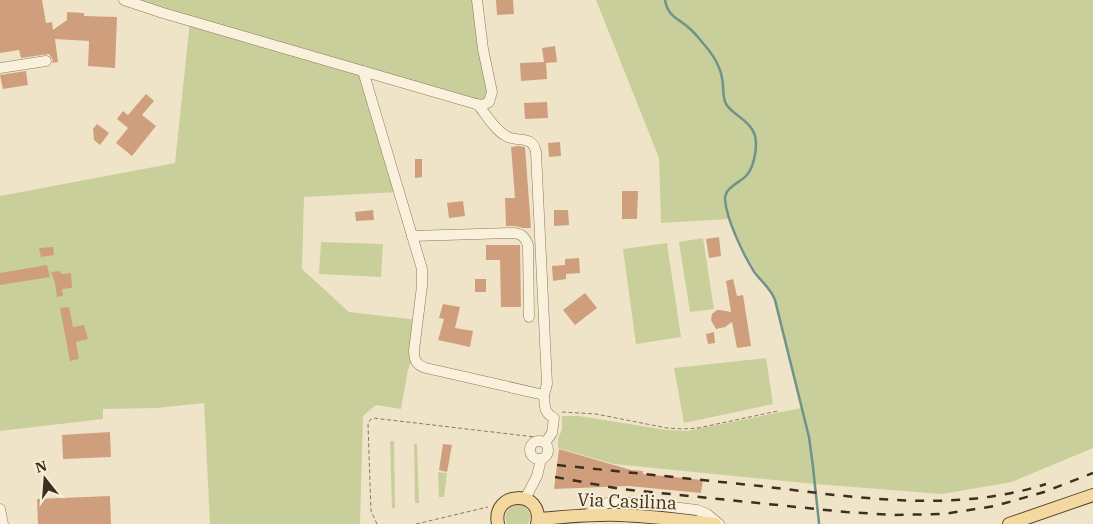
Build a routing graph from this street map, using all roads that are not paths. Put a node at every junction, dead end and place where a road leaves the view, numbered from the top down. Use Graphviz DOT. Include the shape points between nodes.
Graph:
graph roads {
  1 [pos="124,0"];
  2 [pos="477,0"];
  3 [pos="46,61"];
  4 [pos="0,68"];
  5 [pos="363,72"];
  6 [pos="476,104"];
  7 [pos="412,236"];
  8 [pos="529,317"];
  9 [pos="544,395"];
  10 [pos="545,443"];
  11 [pos="541,459"];
  12 [pos="1093,495"];
  13 [pos="525,499"];
  14 [pos="0,509"];
  15 [pos="585,516"];
  16 [pos="602,520"];
  17 [pos="538,522"];
  18 [pos="3,524"];
  19 [pos="498,524"];
  20 [pos="717,524"];
  21 [pos="1009,524"];
  1 -- 5 [label="street"];
  2 -- 6 [label="street" via="492,92 489,102"];
  3 -- 4 [label="street"];
  5 -- 6 [label="street"];
  5 -- 7 [label="street"];
  6 -- 9 [label="street" via="501,133 510,138 528,140 536,149 547,384"];
  7 -- 8 [label="street" via="514,233 525,237 528,245"];
  7 -- 9 [label="street" via="422,270 414,350 416,362 426,368"];
  9 -- 10 [label="street" via="546,412 554,418 552,433"];
  10 -- 11 [label="street" via="548,451"];
  10 -- 11 [label="street" via="535,442 529,450 532,458"];
  11 -- 13 [label="street" via="537,476"];
  12 -- 21 [label="main road"];
  13 -- 17 [label="main road" via="536,507"];
  13 -- 19 [label="main road" via="516,498 504,503 498,512"];
  14 -- 18 [label="street"];
  15 -- 16 [label="main road, Via Casilina"];
  15 -- 17 [label="main road, Via Casilina"];
  15 -- 20 [label="street" via="607,503 638,503 694,509 705,513"];
  16 -- 20 [label="main road, Via Casilina" via="642,516"];
}
